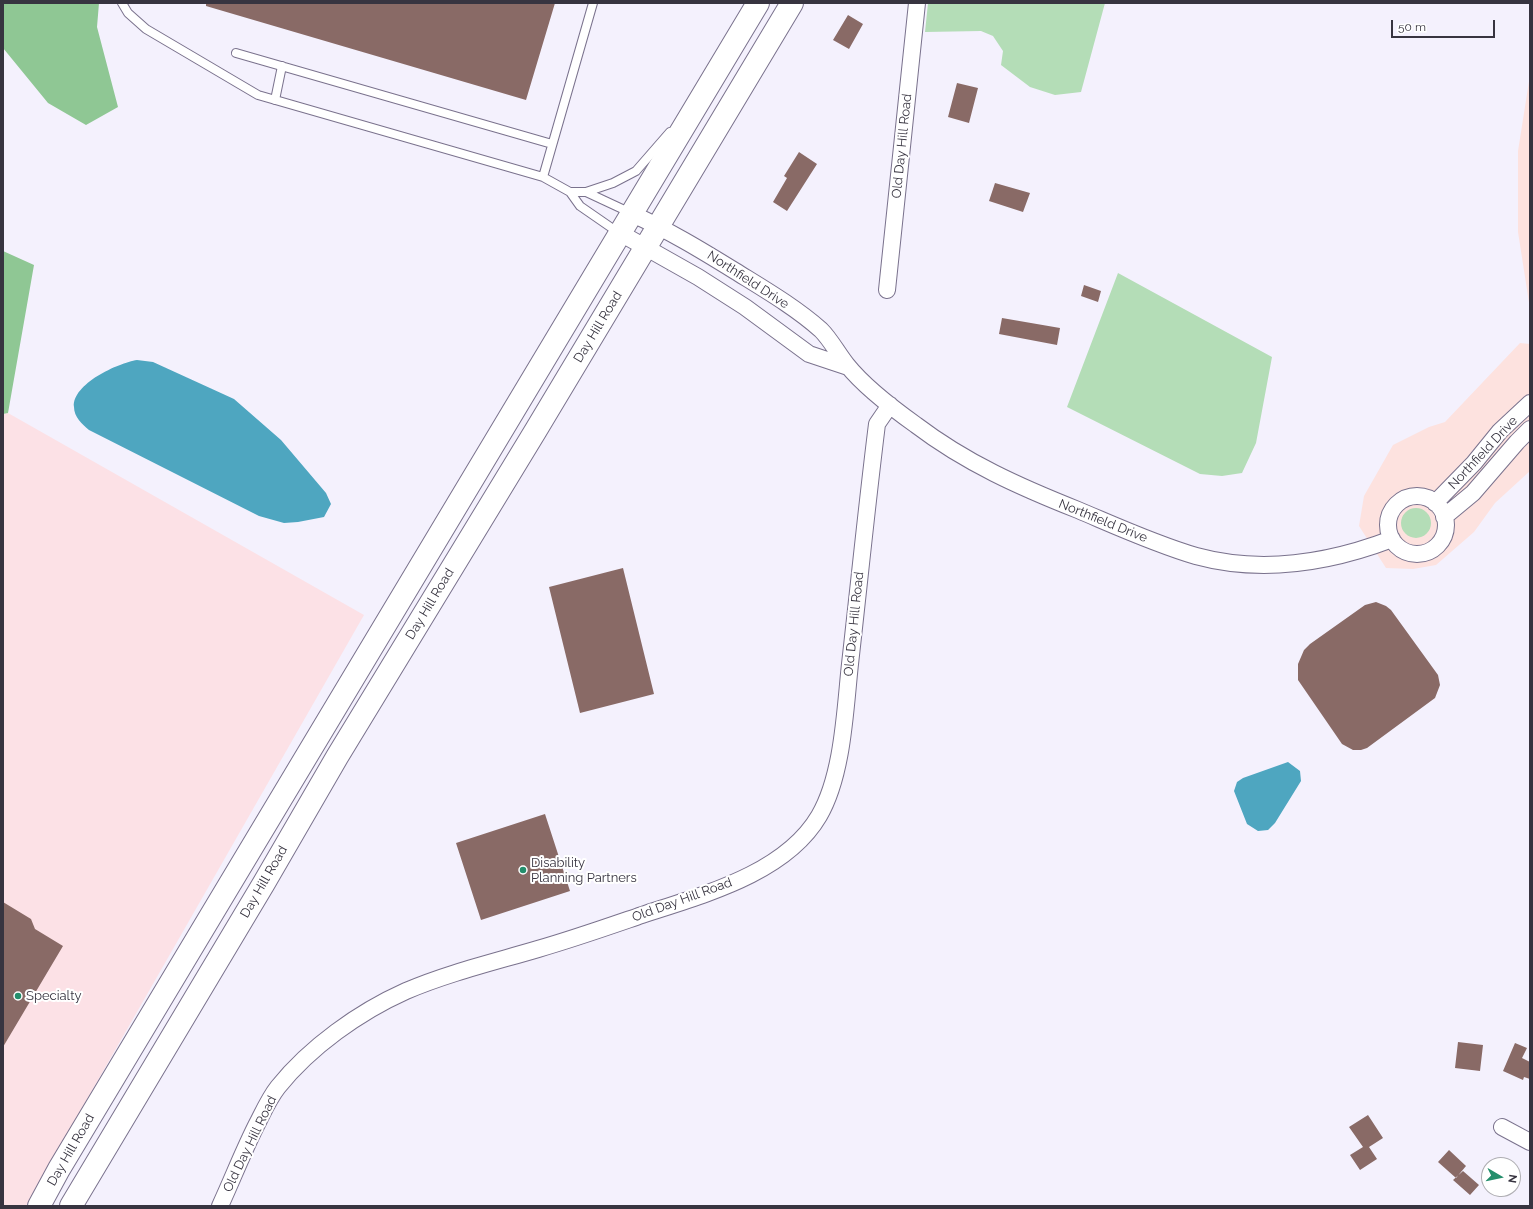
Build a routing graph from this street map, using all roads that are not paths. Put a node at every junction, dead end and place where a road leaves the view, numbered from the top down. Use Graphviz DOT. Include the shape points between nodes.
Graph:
graph roads {
  1 [pos="122,3"];
  2 [pos="593,3"];
  3 [pos="758,3"];
  4 [pos="792,3"];
  5 [pos="917,3"];
  6 [pos="236,53"];
  7 [pos="282,66"];
  8 [pos="275,100"];
  9 [pos="698,105"];
  10 [pos="552,144"];
  11 [pos="543,177"];
  12 [pos="570,192"];
  13 [pos="586,192"];
  14 [pos="632,214"];
  15 [pos="659,226"];
  16 [pos="620,233"];
  17 [pos="645,248"];
  18 [pos="887,290"];
  19 [pos="848,367"];
  20 [pos="1530,403"];
  21 [pos="890,405"];
  22 [pos="1530,429"];
  23 [pos="1435,503"];
  24 [pos="1444,517"];
  25 [pos="1392,539"];
  26 [pos="371,648"];
  27 [pos="395,662"];
  28 [pos="240,866"];
  29 [pos="264,883"];
  30 [pos="1502,1127"];
  31 [pos="1530,1142"];
  32 [pos="39,1206"];
  33 [pos="71,1206"];
  34 [pos="220,1206"];
  1 -- 8 [label="lane" via="128,13 146,29 258,95"];
  2 -- 10 [label="lane"];
  3 -- 9 [label="main road, Day Hill Road"];
  4 -- 15 [label="main road, Day Hill Road"];
  5 -- 18 [label="street, Old Day Hill Road"];
  6 -- 7 [label="lane"];
  7 -- 8 [label="lane"];
  7 -- 10 [label="lane"];
  8 -- 11 [label="lane"];
  9 -- 13 [label="lane" via="636,171 613,183"];
  9 -- 14 [label="main road, Day Hill Road"];
  10 -- 11 [label="lane"];
  11 -- 12 [label="lane"];
  12 -- 13 [label="lane"];
  12 -- 16 [label="lane" via="580,206"];
  13 -- 14 [label="lane"];
  14 -- 15 [label="street, Northfield Drive"];
  14 -- 16 [label="main road, Day Hill Road"];
  15 -- 17 [label="main road, Day Hill Road"];
  15 -- 19 [label="street, Northfield Drive" via="769,292 798,313 822,332"];
  16 -- 17 [label="street, Northfield Drive"];
  16 -- 26 [label="main road, Day Hill Road"];
  17 -- 19 [label="street, Northfield Drive" via="745,306 809,354"];
  17 -- 27 [label="main road, Day Hill Road"];
  19 -- 21 [label="street, Northfield Drive"];
  20 -- 23 [label="street, Northfield Drive" via="1500,431 1474,463"];
  21 -- 25 [label="street, Northfield Drive" via="942,444 1002,478 1144,538 1196,556 1232,562 1283,565 1335,557"];
  21 -- 34 [label="street, Old Day Hill Road" via="877,424 842,739 829,795 819,816 805,835 789,851 767,865 706,894 406,991 374,1008 329,1038 276,1089 247,1143"];
  22 -- 24 [label="street, Northfield Drive" via="1473,493"];
  23 -- 24 [label="street"];
  23 -- 25 [label="street" via="1417,496 1399,503 1389,519"];
  24 -- 25 [label="street" via="1446,528 1443,538 1428,551 1418,554 1408,552 1398,547"];
  26 -- 27 [label="main road"];
  26 -- 28 [label="main road, Day Hill Road"];
  27 -- 29 [label="main road, Day Hill Road"];
  28 -- 29 [label="main road"];
  28 -- 32 [label="main road, Day Hill Road"];
  29 -- 33 [label="main road, Day Hill Road"];
  30 -- 31 [label="street"];
}
